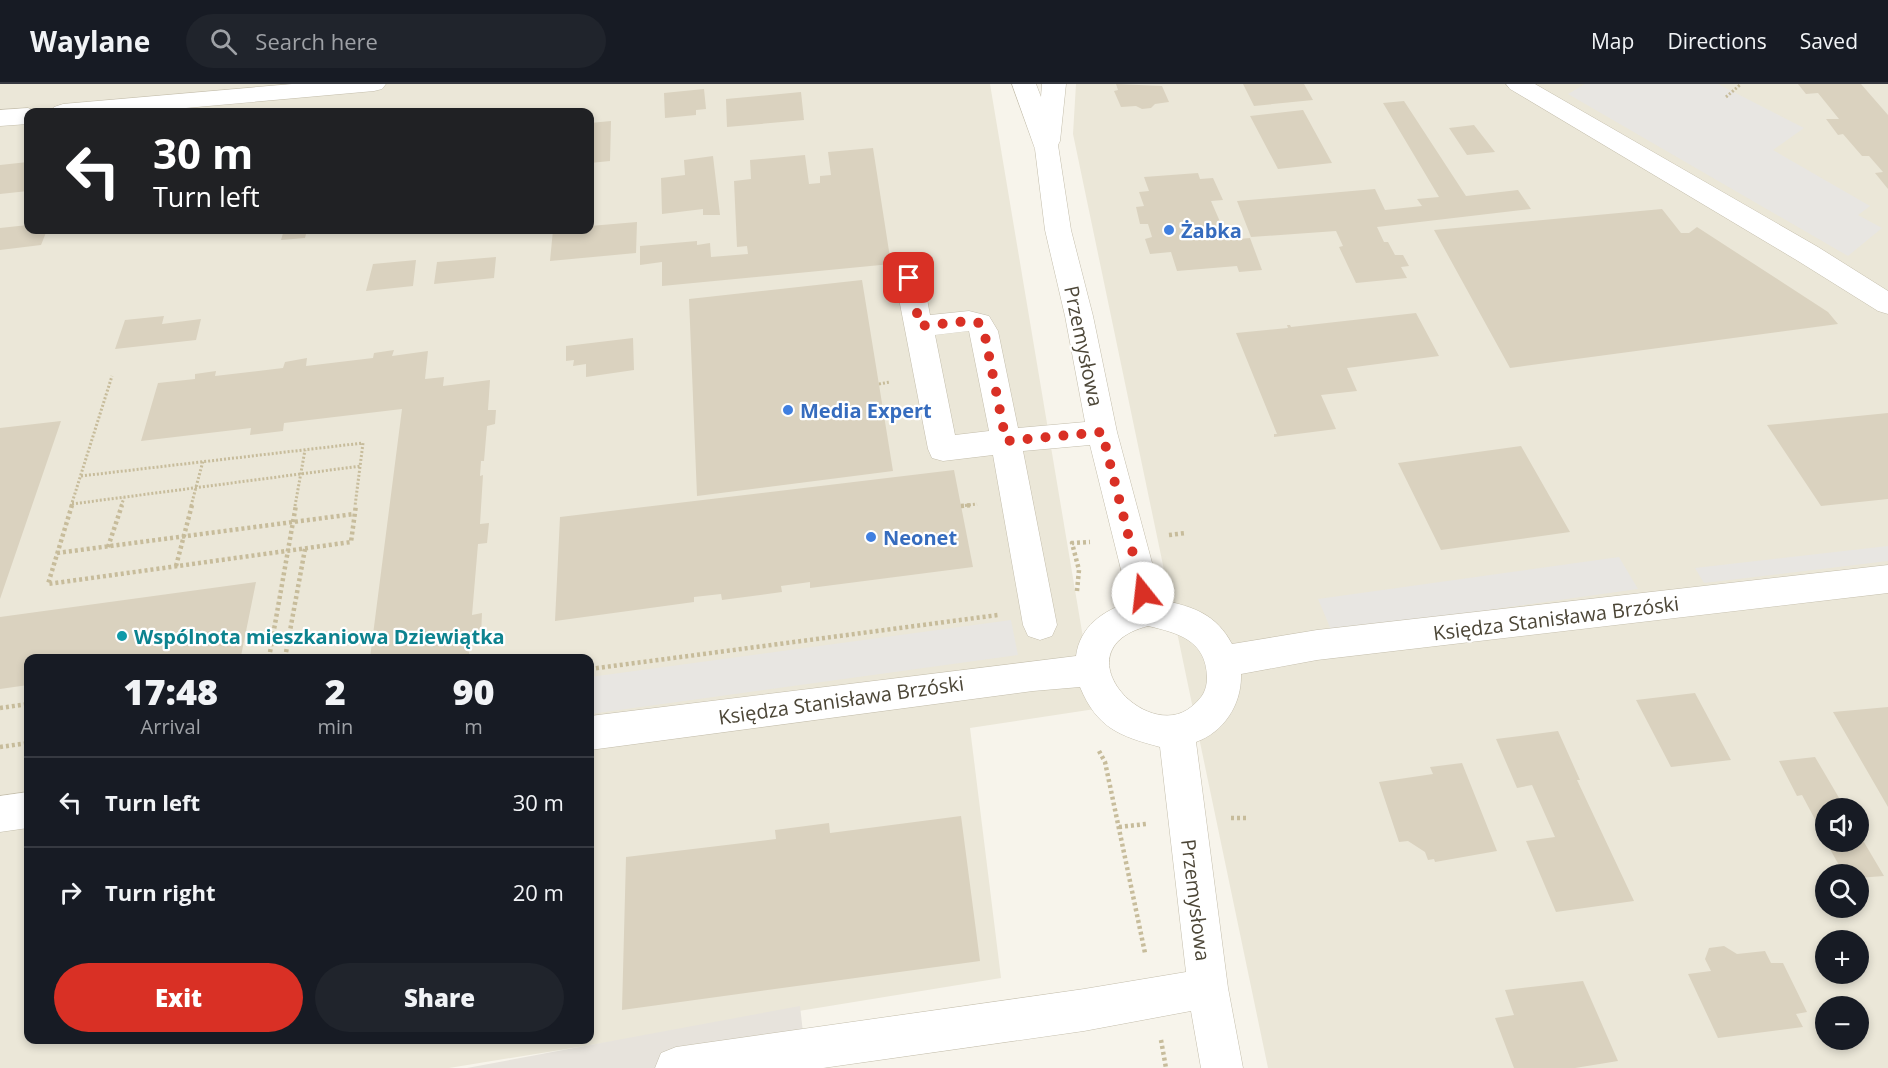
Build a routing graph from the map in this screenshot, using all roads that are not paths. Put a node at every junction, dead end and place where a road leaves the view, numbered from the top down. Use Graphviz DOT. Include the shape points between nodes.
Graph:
graph roads {
  1 [pos="374,84"];
  2 [pos="1024,84"];
  3 [pos="1054,84"];
  4 [pos="1518,84"];
  5 [pos="191,93"];
  6 [pos="90,108"];
  7 [pos="24,116"];
  8 [pos="0,118"];
  9 [pos="1047,149"];
  10 [pos="909,278"];
  11 [pos="1888,304"];
  12 [pos="920,326"];
  13 [pos="1102,432"];
  14 [pos="1006,441"];
  15 [pos="1888,579"];
  16 [pos="1148,610"];
  17 [pos="1040,625"];
  18 [pos="1225,661"];
  19 [pos="1092,670"];
  20 [pos="1176,731"];
  21 [pos="594,732"];
  22 [pos="24,811"];
  23 [pos="0,814"];
  24 [pos="1208,988"];
  25 [pos="697,1066"];
  26 [pos="1222,1068"];
  1 -- 5 [label="street"];
  2 -- 9 [label="street"];
  3 -- 9 [label="street"];
  4 -- 11 [label="street"];
  5 -- 6 [label="street"];
  7 -- 8 [label="street"];
  9 -- 13 [label="street, Przemysłowa" via="1058,230"];
  10 -- 12 [label="street"];
  12 -- 14 [label="street" via="979,323 984,331"];
  12 -- 14 [label="street" via="943,449"];
  13 -- 14 [label="street"];
  13 -- 16 [label="street, Przemysłowa"];
  14 -- 17 [label="street"];
  15 -- 18 [label="street, Księdza Stanisława Brzóski" via="1317,645"];
  16 -- 18 [label="street" via="1168,612 1204,629"];
  16 -- 19 [label="street" via="1113,623 1101,636"];
  18 -- 20 [label="street" via="1225,690 1212,714 1196,725"];
  19 -- 20 [label="street" via="1113,711 1142,727"];
  19 -- 21 [label="street, Księdza Stanisława Brzóski"];
  20 -- 24 [label="street, Przemysłowa"];
  22 -- 23 [label="street"];
  24 -- 25 [label="street" via="1084,1010"];
  24 -- 26 [label="street, Przemysłowa"];
}
